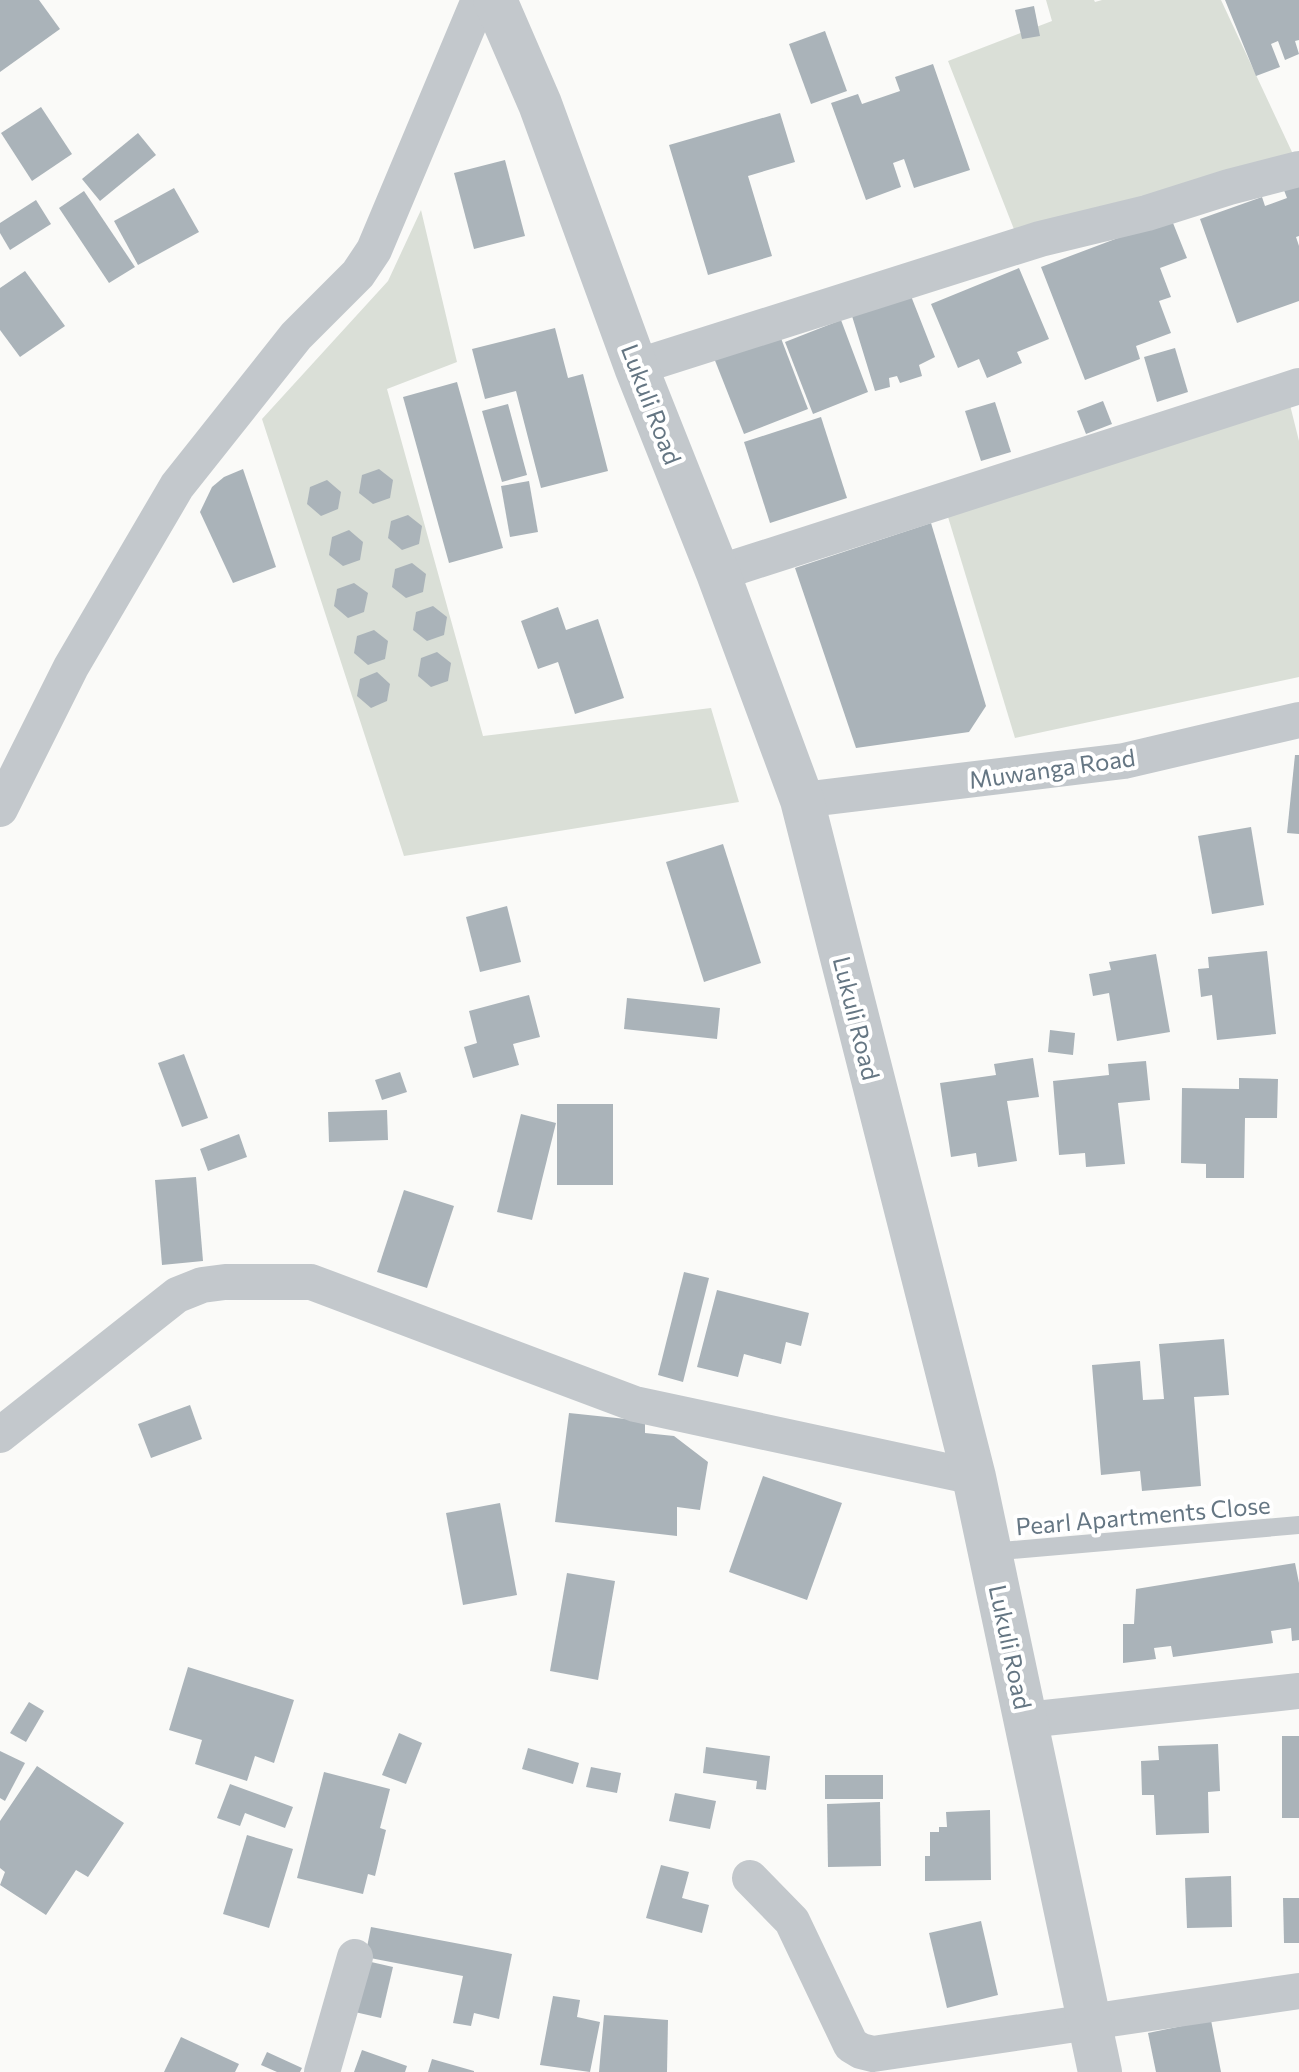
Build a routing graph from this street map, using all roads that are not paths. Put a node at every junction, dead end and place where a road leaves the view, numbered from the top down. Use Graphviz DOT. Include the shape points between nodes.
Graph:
graph roads {
  1 [pos="479,0"];
  2 [pos="495,0"];
  3 [pos="1299,169"];
  4 [pos="636,367"];
  5 [pos="1299,386"];
  6 [pos="718,573"];
  7 [pos="1299,720"];
  8 [pos="802,800"];
  9 [pos="0,809"];
  10 [pos="0,1435"];
  11 [pos="974,1477"];
  12 [pos="1299,1525"];
  13 [pos="990,1552"];
  14 [pos="1299,1691"];
  15 [pos="1026,1720"];
  16 [pos="750,1878"];
  17 [pos="355,1957"];
  18 [pos="1299,1991"];
  19 [pos="1089,2022"];
  20 [pos="322,2072"];
  21 [pos="1100,2072"];
  1 -- 9 [label="street" via="374,250 358,274 288,346 177,486 71,667"];
  2 -- 4 [label="street, Lukuli Road" via="540,104"];
  3 -- 4 [label="street" via="1040,239"];
  4 -- 6 [label="street, Lukuli Road"];
  5 -- 6 [label="street"];
  6 -- 8 [label="street, Lukuli Road"];
  7 -- 8 [label="street, Muwanga Road" via="1124,761"];
  8 -- 11 [label="street, Lukuli Road"];
  10 -- 11 [label="street" via="177,1295 225,1282 311,1282 635,1404"];
  11 -- 13 [label="street, Lukuli Road"];
  12 -- 13 [label="lane, Pearl Apartments Close"];
  13 -- 15 [label="street, Lukuli Road"];
  14 -- 15 [label="street"];
  15 -- 19 [label="street, Lukuli Road"];
  16 -- 19 [label="street" via="792,1921 851,2045 861,2051 873,2054"];
  17 -- 20 [label="street"];
  18 -- 19 [label="street"];
  19 -- 21 [label="street, Lukuli Road"];
}
